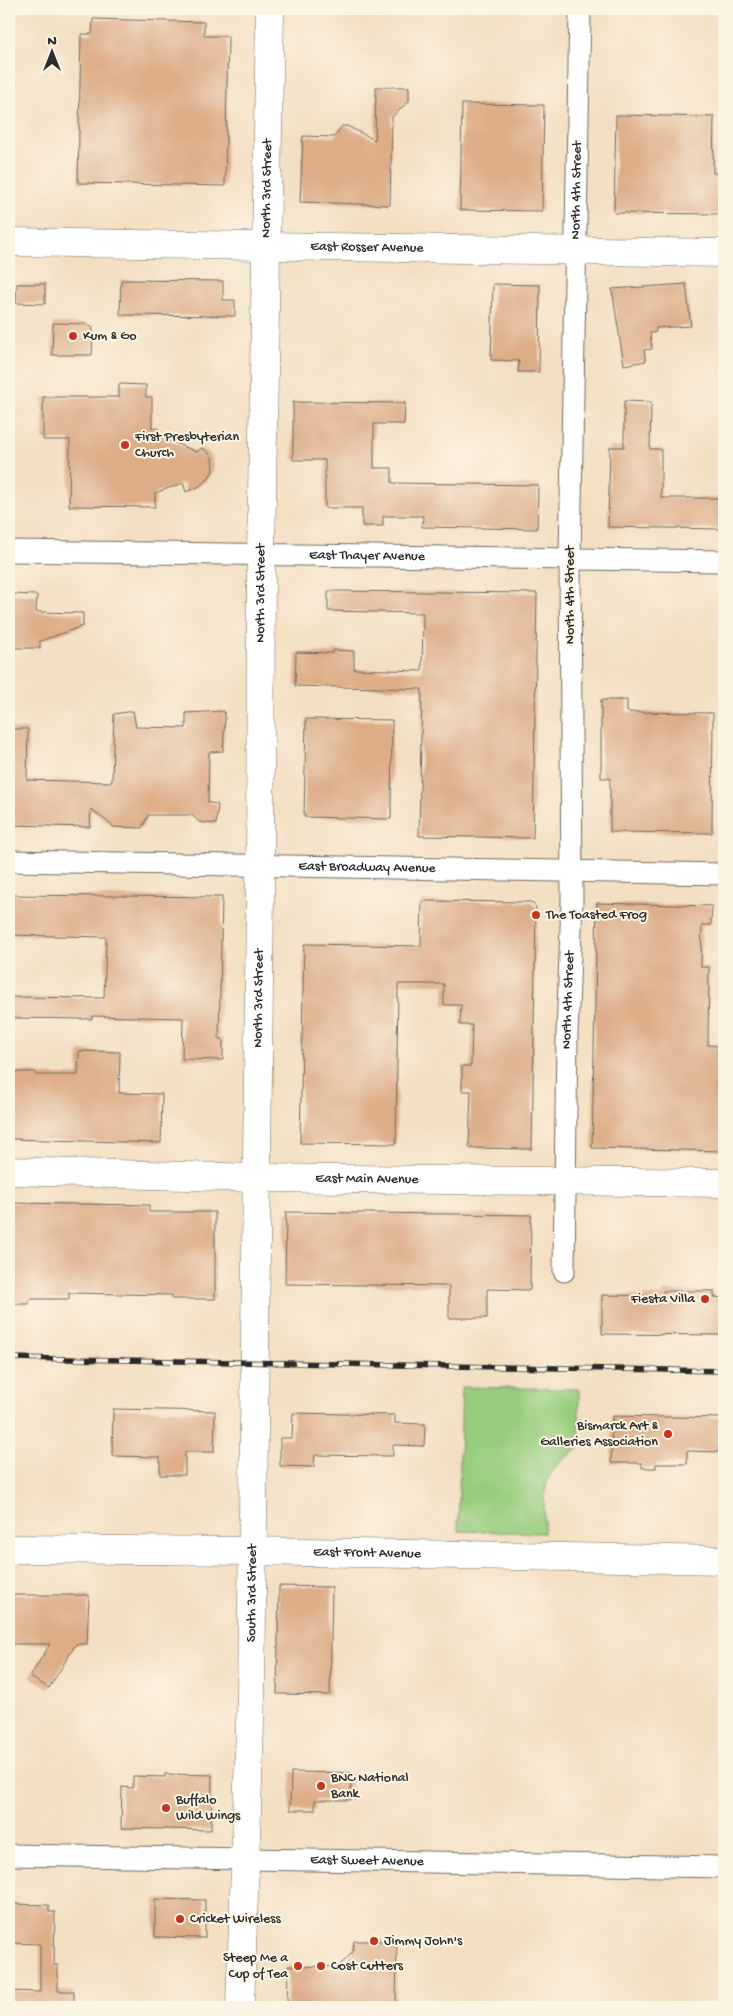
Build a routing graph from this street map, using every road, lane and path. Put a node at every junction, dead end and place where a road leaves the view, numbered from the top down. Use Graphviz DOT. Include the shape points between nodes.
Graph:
graph roads {
  1 [pos="270,9"];
  2 [pos="580,9"];
  3 [pos="9,242"];
  4 [pos="266,247"];
  5 [pos="575,252"];
  6 [pos="724,254"];
  7 [pos="9,551"];
  8 [pos="261,556"];
  9 [pos="570,558"];
  10 [pos="724,561"];
  11 [pos="9,861"];
  12 [pos="260,865"];
  13 [pos="572,873"];
  14 [pos="724,874"];
  15 [pos="9,1171"];
  16 [pos="257,1178"];
  17 [pos="565,1182"];
  18 [pos="724,1183"];
  19 [pos="564,1271"];
  20 [pos="9,1549"];
  21 [pos="252,1551"];
  22 [pos="724,1560"];
  23 [pos="9,1856"];
  24 [pos="246,1859"];
  25 [pos="724,1867"];
  26 [pos="240,2007"];
  1 -- 4 [label="street, North 3rd Street"];
  2 -- 5 [label="street, North 4th Street"];
  3 -- 4 [label="street, East Rosser Avenue"];
  4 -- 5 [label="street, East Rosser Avenue"];
  4 -- 8 [label="street, North 3rd Street"];
  5 -- 6 [label="street, East Rosser Avenue"];
  5 -- 9 [label="street, North 4th Street"];
  7 -- 8 [label="street, East Thayer Avenue"];
  8 -- 9 [label="street, East Thayer Avenue"];
  8 -- 12 [label="street, North 3rd Street"];
  9 -- 10 [label="street, East Thayer Avenue"];
  9 -- 13 [label="street, North 4th Street"];
  11 -- 12 [label="street, East Broadway Avenue"];
  12 -- 13 [label="street, East Broadway Avenue"];
  12 -- 16 [label="street, North 3rd Street"];
  13 -- 14 [label="street, East Broadway Avenue"];
  13 -- 17 [label="street, North 4th Street"];
  15 -- 16 [label="street, East Main Avenue"];
  16 -- 17 [label="street, East Main Avenue"];
  16 -- 21 [label="street, South 3rd Street"];
  17 -- 18 [label="street, East Main Avenue"];
  17 -- 19 [label="street, North 4th Street"];
  20 -- 21 [label="street, East Front Avenue"];
  21 -- 22 [label="street, East Front Avenue"];
  21 -- 24 [label="street, South 3rd Street"];
  23 -- 24 [label="street, East Sweet Avenue"];
  24 -- 25 [label="street, East Sweet Avenue"];
  24 -- 26 [label="street, South 3rd Street"];
}
